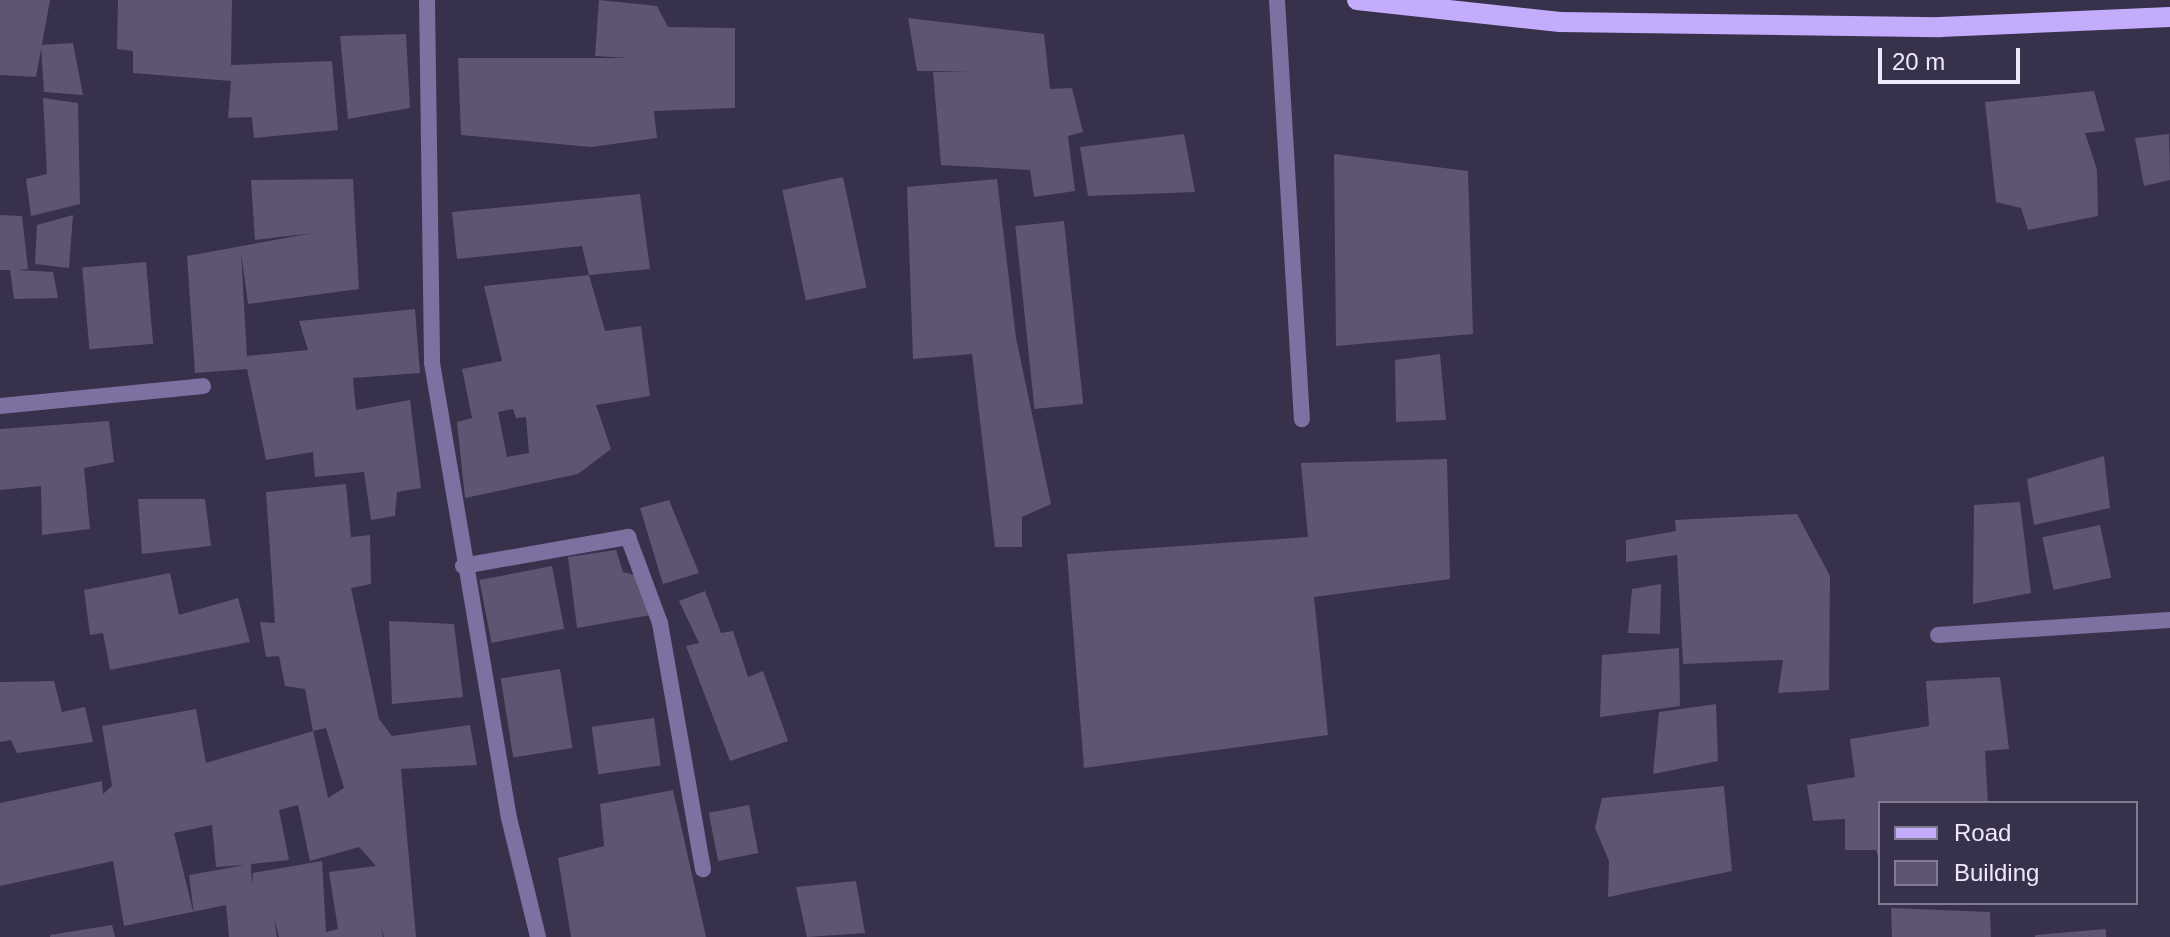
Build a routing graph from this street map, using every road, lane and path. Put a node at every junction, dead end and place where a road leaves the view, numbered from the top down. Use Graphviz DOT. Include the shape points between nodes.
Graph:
graph roads {
  1 [pos="427,0"];
  2 [pos="1277,0"];
  3 [pos="1357,0"];
  4 [pos="1458,6"];
  5 [pos="2170,17"];
  6 [pos="203,386"];
  7 [pos="0,406"];
  8 [pos="1302,419"];
  9 [pos="463,566"];
  10 [pos="2170,620"];
  11 [pos="1938,635"];
  12 [pos="703,869"];
  13 [pos="538,937"];
  1 -- 9 [label="street" via="432,363"];
  2 -- 8 [label="street"];
  3 -- 4 [label="main road"];
  4 -- 5 [label="main road" via="1560,22 1940,27"];
  6 -- 7 [label="street"];
  9 -- 12 [label="street" via="628,537 660,623"];
  9 -- 13 [label="street" via="509,818"];
  10 -- 11 [label="street"];
}
